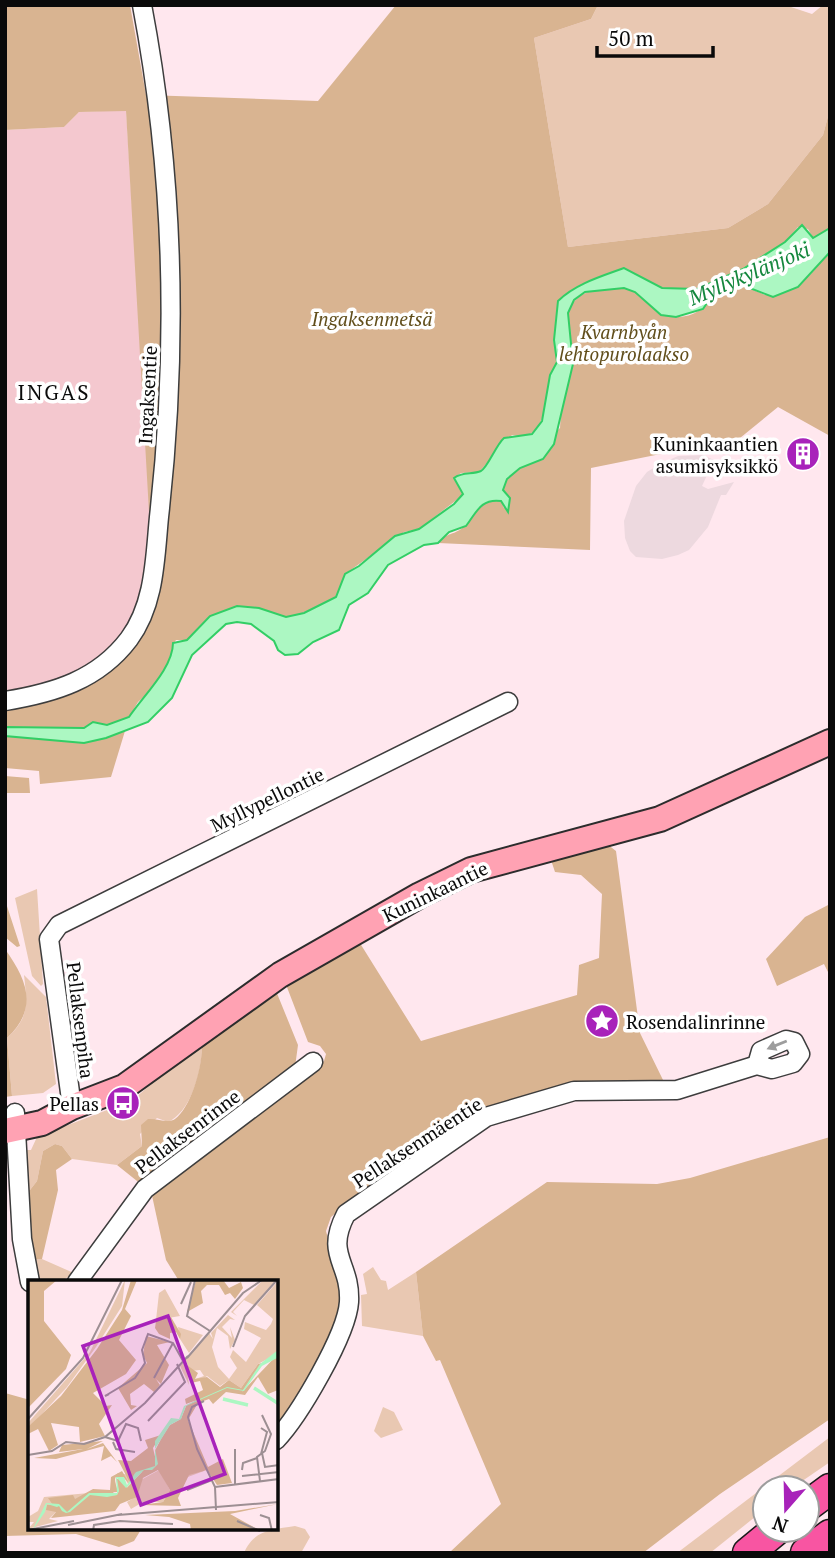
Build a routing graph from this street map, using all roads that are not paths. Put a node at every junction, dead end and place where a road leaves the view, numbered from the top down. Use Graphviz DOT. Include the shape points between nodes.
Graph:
graph roads {
  1 [pos="142,5"];
  2 [pos="5,701"];
  3 [pos="508,702"];
  4 [pos="830,742"];
  5 [pos="49,939"];
  6 [pos="313,1062"];
  7 [pos="757,1065"];
  8 [pos="72,1107"];
  9 [pos="11,1121"];
  10 [pos="30,1280"];
  11 [pos="78,1280"];
  12 [pos="278,1438"];
  13 [pos="830,1535"];
  14 [pos="806,1553"];
  1 -- 2 [label="street, Ingaksentie" via="159,123 172,307 165,470 150,591 129,639 101,667 76,684"];
  3 -- 5 [label="street, Myllypellontie" via="59,925"];
  4 -- 8 [label="main road, Kuninkaantie" via="660,819 461,874 280,975 124,1087"];
  5 -- 8 [label="street, Pellaksenpiha"];
  6 -- 11 [label="street, Pellaksenrinne" via="145,1189"];
  7 -- 12 [label="street, Pellaksenmäentie" via="673,1091 574,1091 486,1117 346,1214 335,1243 348,1283 347,1317 292,1424"];
  8 -- 9 [label="main road, Kuninkaantie"];
  9 -- 10 [label="street"];
  13 -- 14 [label="highway"];
}
